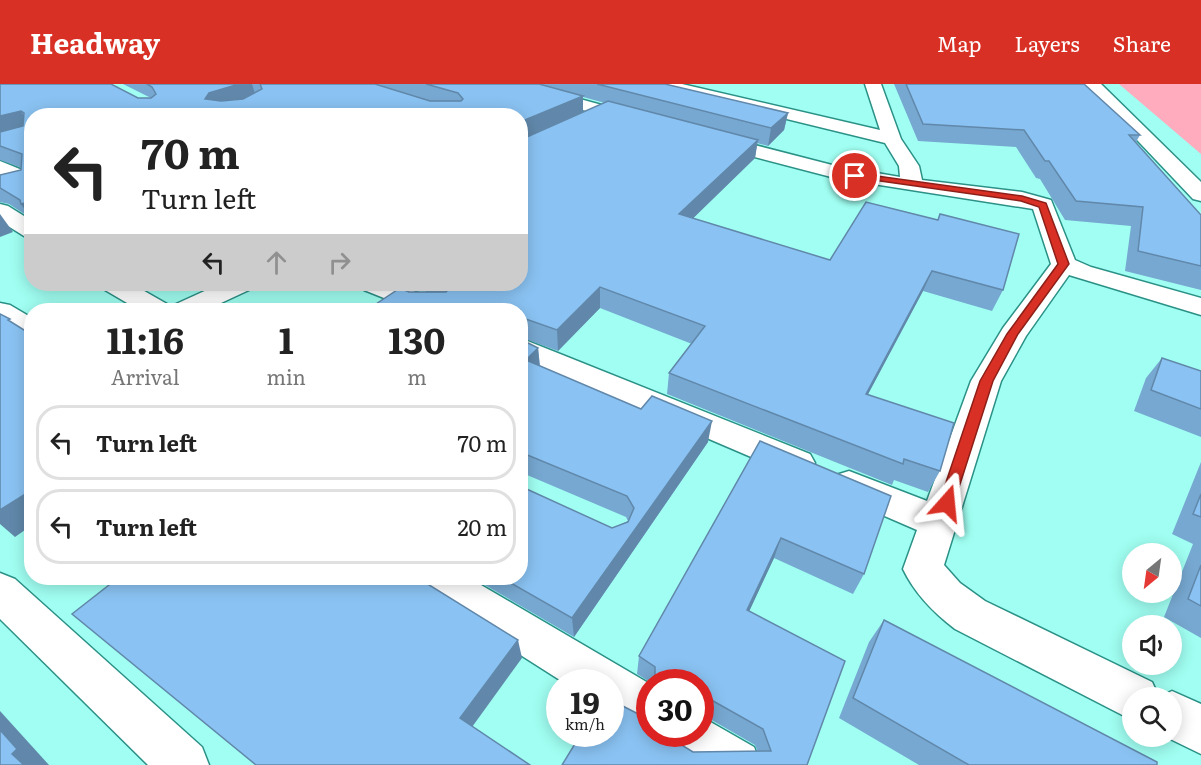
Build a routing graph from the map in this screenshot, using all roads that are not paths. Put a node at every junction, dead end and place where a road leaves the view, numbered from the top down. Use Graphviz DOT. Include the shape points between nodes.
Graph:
graph roads {
  1 [pos="507,84"];
  2 [pos="661,84"];
  3 [pos="873,84"];
  4 [pos="1092,84"];
  5 [pos="604,111"];
  6 [pos="575,125"];
  7 [pos="659,126"];
  8 [pos="692,135"];
  9 [pos="892,139"];
  10 [pos="0,167"];
  11 [pos="24,178"];
  12 [pos="24,183"];
  13 [pos="912,185"];
  14 [pos="0,190"];
  15 [pos="1201,194"];
  16 [pos="0,211"];
  17 [pos="24,226"];
  18 [pos="1064,264"];
  19 [pos="126,291"];
  20 [pos="225,291"];
  21 [pos="390,291"];
  22 [pos="145,303"];
  23 [pos="201,303"];
  24 [pos="419,303"];
  25 [pos="1201,307"];
  26 [pos="0,311"];
  27 [pos="24,325"];
  28 [pos="528,350"];
  29 [pos="940,523"];
  30 [pos="445,585"];
  31 [pos="0,592"];
  32 [pos="582,669"];
  33 [pos="1122,691"];
  34 [pos="1182,720"];
  35 [pos="1201,730"];
  36 [pos="706,747"];
  37 [pos="184,765"];
  38 [pos="736,765"];
  1 -- 5 [label="street"];
  2 -- 9 [label="street"];
  3 -- 9 [label="street"];
  4 -- 15 [label="street"];
  5 -- 6 [label="street"];
  5 -- 7 [label="street"];
  8 -- 13 [label="street" via="835,172"];
  9 -- 13 [label="street" via="909,166"];
  10 -- 11 [label="street"];
  12 -- 14 [label="street"];
  13 -- 18 [label="street" via="1043,205"];
  16 -- 17 [label="street"];
  18 -- 25 [label="street"];
  18 -- 29 [label="street" via="1013,334 986,381"];
  19 -- 22 [label="street"];
  20 -- 23 [label="street"];
  21 -- 24 [label="street"];
  26 -- 27 [label="street"];
  28 -- 29 [label="street"];
  29 -- 33 [label="street" via="923,569 945,596 970,615"];
  30 -- 32 [label="street"];
  31 -- 37 [label="street"];
  34 -- 35 [label="street"];
  36 -- 38 [label="street"];
}
